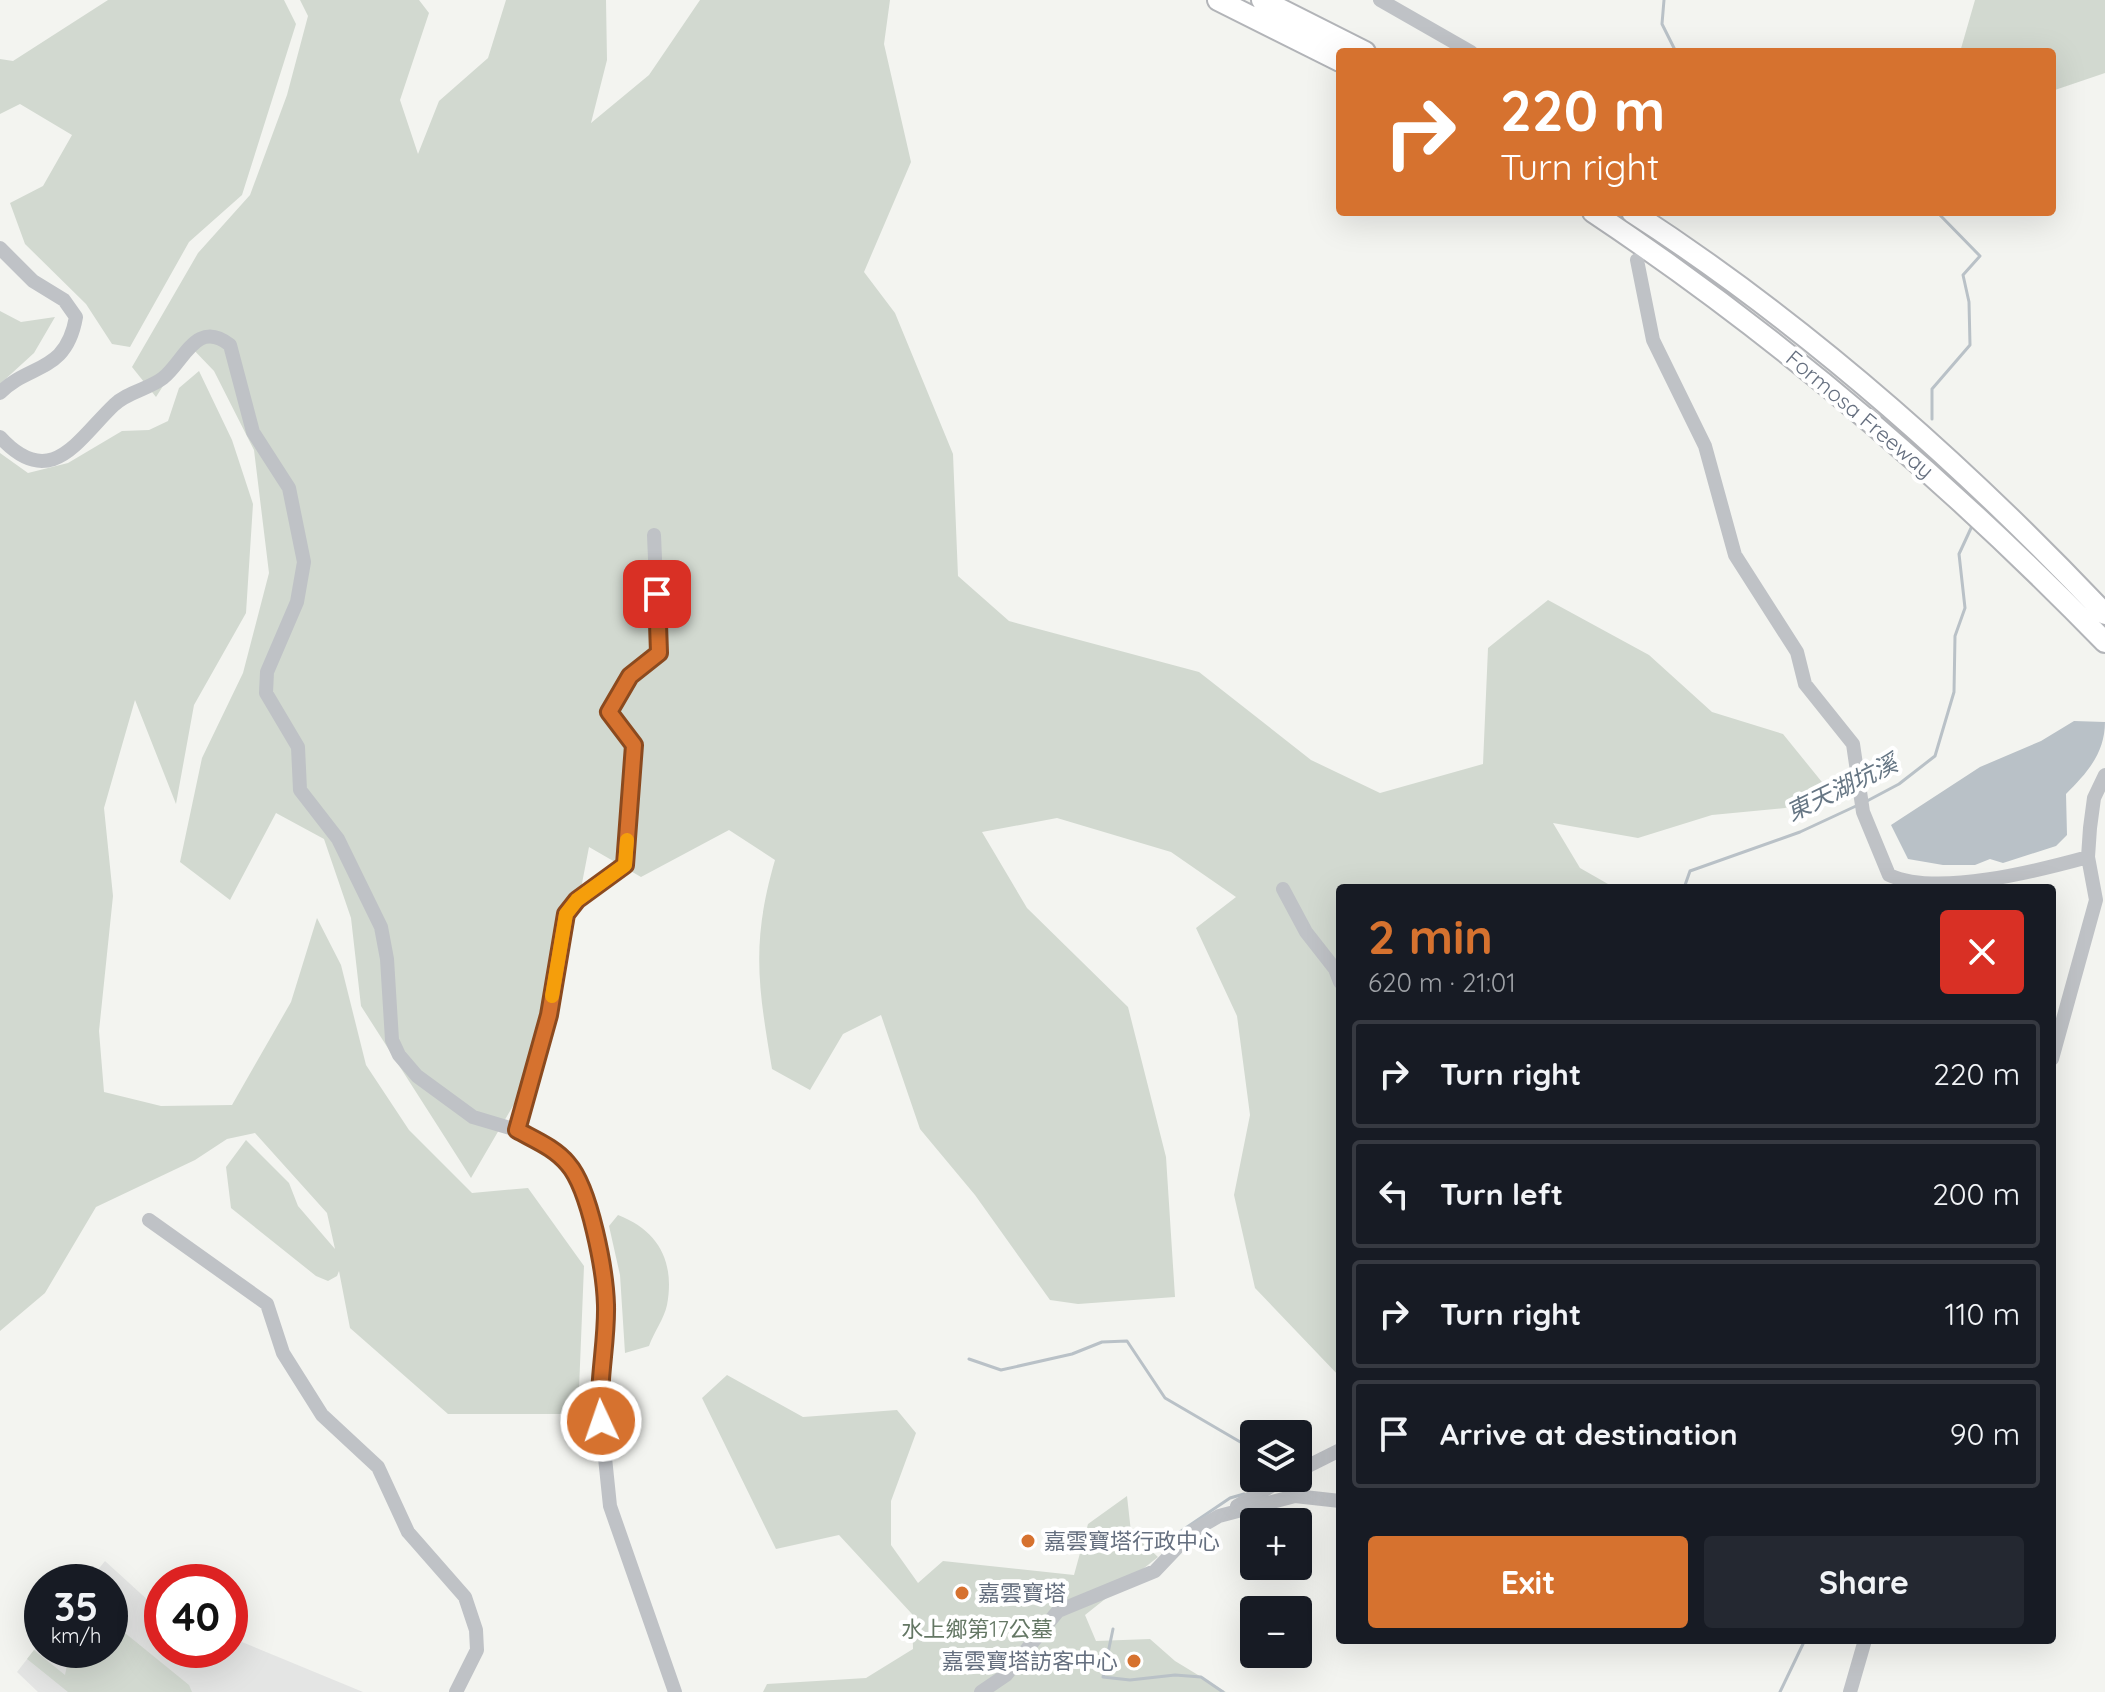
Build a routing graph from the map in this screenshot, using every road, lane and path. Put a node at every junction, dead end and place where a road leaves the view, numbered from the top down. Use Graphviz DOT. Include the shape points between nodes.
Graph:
graph roads {
  1 [pos="1218,0"];
  2 [pos="1262,0"];
  3 [pos="1380,0"];
  4 [pos="1357,48"];
  5 [pos="1464,48"];
  6 [pos="1336,59"];
  7 [pos="1599,216"];
  8 [pos="1638,216"];
  9 [pos="0,248"];
  10 [pos="1637,260"];
  11 [pos="0,393"];
  12 [pos="0,437"];
  13 [pos="654,535"];
  14 [pos="2105,614"];
  15 [pos="2105,642"];
  16 [pos="2105,775"];
  17 [pos="2088,857"];
  18 [pos="1922,884"];
  19 [pos="1941,884"];
  20 [pos="1283,889"];
  21 [pos="1336,972"];
  22 [pos="2056,1045"];
  23 [pos="517,1130"];
  24 [pos="149,1220"];
  25 [pos="1336,1452"];
  26 [pos="1312,1464"];
  27 [pos="1261,1492"];
  28 [pos="1336,1501"];
  29 [pos="1219,1516"];
  30 [pos="1864,1644"];
  31 [pos="456,1692"];
  32 [pos="675,1692"];
  33 [pos="981,1692"];
  34 [pos="1850,1692"];
  1 -- 6 [label="highway"];
  2 -- 4 [label="highway"];
  3 -- 5 [label="street"];
  7 -- 15 [label="highway, Formosa Freeway" via="1758,330 1918,462"];
  8 -- 14 [label="highway, Formosa Freeway" via="1783,321 1932,444"];
  9 -- 11 [label="street" via="33,281 64,300 76,317 68,342 52,362"];
  10 -- 18 [label="street" via="1653,340 1705,446 1735,555 1797,652 1805,684 1853,744 1863,812 1889,875"];
  12 -- 23 [label="street" via="21,456 37,461 57,457 85,440 116,403 164,378 191,344 220,337 230,345 253,432 289,488 299,526 304,562 297,602 265,683 270,702 298,747 300,790 338,839 381,927 392,1040 399,1055 417,1076 473,1117"];
  13 -- 23 [label="street" via="659,653 630,676 609,712 634,745 625,865 566,914 549,1015"];
  16 -- 17 [label="street" via="2094,798"];
  17 -- 19 [label="street" via="2019,876"];
  17 -- 22 [label="street" via="2096,900"];
  20 -- 21 [label="street"];
  23 -- 32 [label="street" via="571,1166 593,1229 606,1302 598,1390 610,1506"];
  24 -- 31 [label="street" via="267,1304 283,1353 322,1415 378,1467 408,1532 465,1597 477,1650"];
  25 -- 26 [label="street"];
  27 -- 29 [label="street"];
  28 -- 29 [label="street" via="1295,1496"];
  29 -- 33 [label="street" via="1193,1531 1155,1571 1058,1611 1006,1675"];
  30 -- 34 [label="street"];
}
